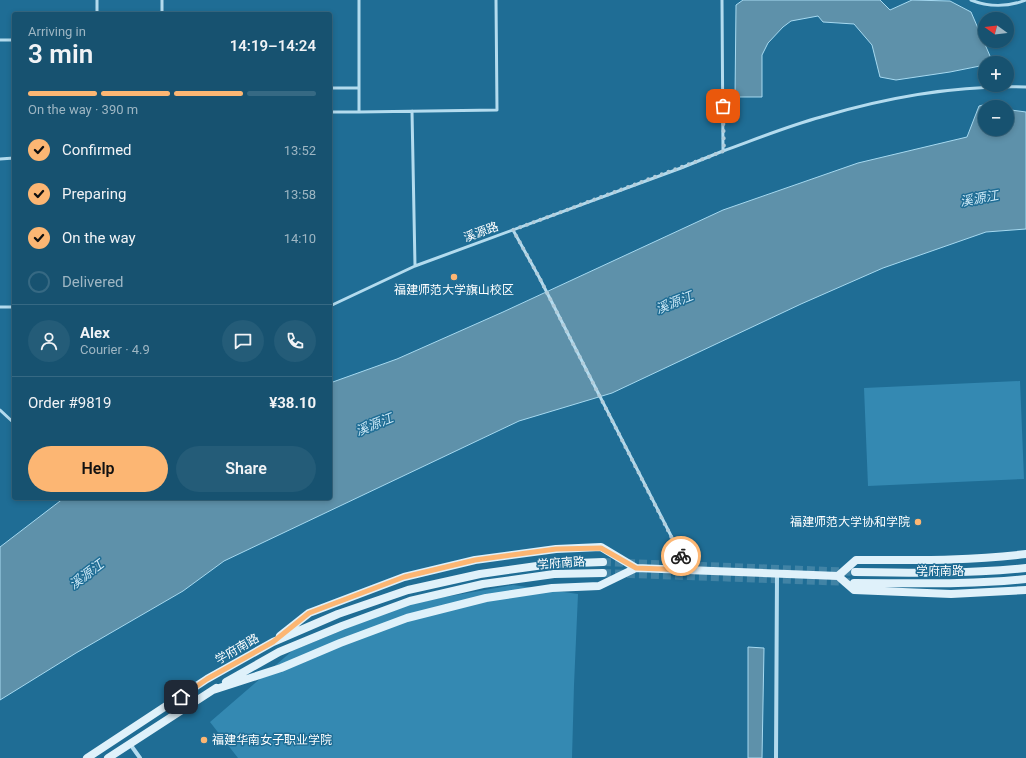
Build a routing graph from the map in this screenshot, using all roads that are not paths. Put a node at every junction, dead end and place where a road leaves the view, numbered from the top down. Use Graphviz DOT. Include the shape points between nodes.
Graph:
graph roads {
  1 [pos="97,0"];
  2 [pos="162,0"];
  3 [pos="359,0"];
  4 [pos="496,0"];
  5 [pos="722,0"];
  6 [pos="971,0"];
  7 [pos="1026,0"];
  8 [pos="97,12"];
  9 [pos="162,12"];
  10 [pos="0,40"];
  11 [pos="12,40"];
  12 [pos="1026,87"];
  13 [pos="332,88"];
  14 [pos="359,88"];
  15 [pos="412,111"];
  16 [pos="332,112"];
  17 [pos="359,112"];
  18 [pos="724,151"];
  19 [pos="0,158"];
  20 [pos="12,158"];
  21 [pos="513,230"];
  22 [pos="415,266"];
  23 [pos="332,305"];
  24 [pos="0,307"];
  25 [pos="12,307"];
  26 [pos="0,410"];
  27 [pos="12,421"];
  28 [pos="1026,554"];
  29 [pos="603,562"];
  30 [pos="636,568"];
  31 [pos="1026,568"];
  32 [pos="688,570"];
  33 [pos="855,572"];
  34 [pos="603,573"];
  35 [pos="777,574"];
  36 [pos="838,576"];
  37 [pos="1026,579"];
  38 [pos="854,583"];
  39 [pos="1026,590"];
  40 [pos="273,642"];
  41 [pos="213,690"];
  42 [pos="129,744"];
  43 [pos="112,757"];
  44 [pos="87,758"];
  45 [pos="140,758"];
  46 [pos="776,758"];
  1 -- 8 [label="lane"];
  2 -- 9 [label="lane"];
  3 -- 14 [label="lane"];
  4 -- 15 [label="lane" via="497,110"];
  5 -- 18 [label="lane"];
  6 -- 7 [label="lane" via="999,6"];
  10 -- 11 [label="lane"];
  12 -- 18 [label="lane, 溪源路" via="956,90 882,101 821,117"];
  13 -- 14 [label="lane"];
  14 -- 17 [label="lane"];
  15 -- 17 [label="lane"];
  15 -- 22 [label="lane"];
  16 -- 17 [label="lane"];
  18 -- 21 [label="lane, 溪源路"];
  19 -- 20 [label="lane"];
  21 -- 22 [label="lane, 溪源路"];
  21 -- 32 [label="lane"];
  22 -- 23 [label="lane, 溪源路"];
  24 -- 25 [label="lane"];
  26 -- 27 [label="lane"];
  28 -- 36 [label="main road" via="988,559 856,560"];
  29 -- 40 [label="main road, 学府南路" via="551,564 480,574 408,590 338,614"];
  30 -- 32 [label="main road"];
  30 -- 40 [label="main road" via="601,548 556,549 475,560 404,577 309,613"];
  30 -- 41 [label="main road" via="599,586 552,588 486,598 407,618 281,668"];
  31 -- 33 [label="main road, 学府南路" via="948,573"];
  32 -- 35 [label="main road"];
  34 -- 41 [label="main road, 学府南路" via="554,574 483,584 410,601 279,652"];
  35 -- 36 [label="main road"];
  35 -- 46 [label="street"];
  36 -- 39 [label="main road" via="854,590 952,594"];
  37 -- 38 [label="main road, 学府南路" via="957,583"];
  40 -- 44 [label="main road, 学府南路" via="207,679"];
  41 -- 42 [label="main road, 学府南路"];
  42 -- 43 [label="main road, 学府南路"];
  42 -- 45 [label="street"];
}
